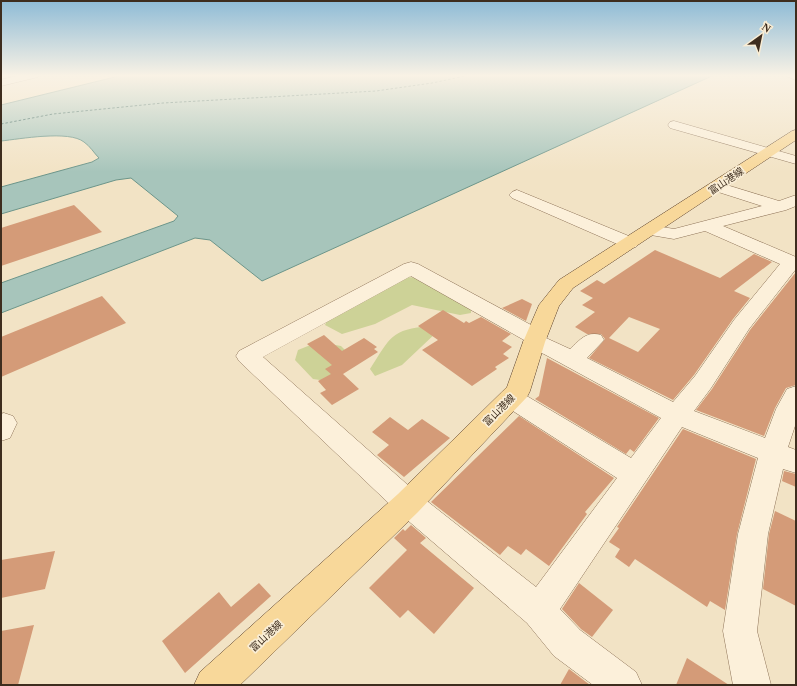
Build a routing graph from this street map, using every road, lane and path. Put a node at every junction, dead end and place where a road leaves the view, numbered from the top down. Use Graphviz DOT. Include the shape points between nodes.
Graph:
graph roads {
  1 [pos="674,125"];
  2 [pos="796,134"];
  3 [pos="769,152"];
  4 [pos="796,160"];
  5 [pos="717,187"];
  6 [pos="517,195"];
  7 [pos="796,200"];
  8 [pos="779,207"];
  9 [pos="796,213"];
  10 [pos="708,226"];
  11 [pos="651,230"];
  12 [pos="630,244"];
  13 [pos="789,277"];
  14 [pos="535,339"];
  15 [pos="593,340"];
  16 [pos="572,359"];
  17 [pos="796,395"];
  18 [pos="510,398"];
  19 [pos="677,414"];
  20 [pos="785,457"];
  21 [pos="635,474"];
  22 [pos="408,503"];
  23 [pos="539,611"];
  24 [pos="213,685"];
  25 [pos="623,685"];
  26 [pos="752,685"];
  1 -- 3 [label="street"];
  2 -- 3 [label="main road, 富山港線"];
  3 -- 4 [label="street"];
  3 -- 5 [label="main road, 富山港線"];
  5 -- 8 [label="street"];
  5 -- 11 [label="main road, 富山港線"];
  6 -- 12 [label="street"];
  7 -- 8 [label="street"];
  8 -- 9 [label="street"];
  8 -- 10 [label="street"];
  10 -- 11 [label="street" via="674,234"];
  10 -- 13 [label="street" via="792,262"];
  11 -- 12 [label="main road, 富山港線"];
  12 -- 14 [label="main road, 富山港線" via="566,284 549,305"];
  13 -- 19 [label="street" via="740,325 703,382"];
  14 -- 16 [label="street"];
  14 -- 18 [label="main road, 富山港線" via="518,391"];
  14 -- 22 [label="street" via="411,268 247,356"];
  15 -- 16 [label="street"];
  16 -- 19 [label="street"];
  17 -- 20 [label="street" via="788,409"];
  18 -- 21 [label="street"];
  18 -- 22 [label="main road, 富山港線"];
  19 -- 20 [label="street"];
  19 -- 21 [label="street"];
  20 -- 26 [label="street" via="753,534 740,631"];
  21 -- 23 [label="street"];
  22 -- 23 [label="street"];
  22 -- 24 [label="main road, 富山港線"];
  23 -- 25 [label="street" via="567,643"];
}
